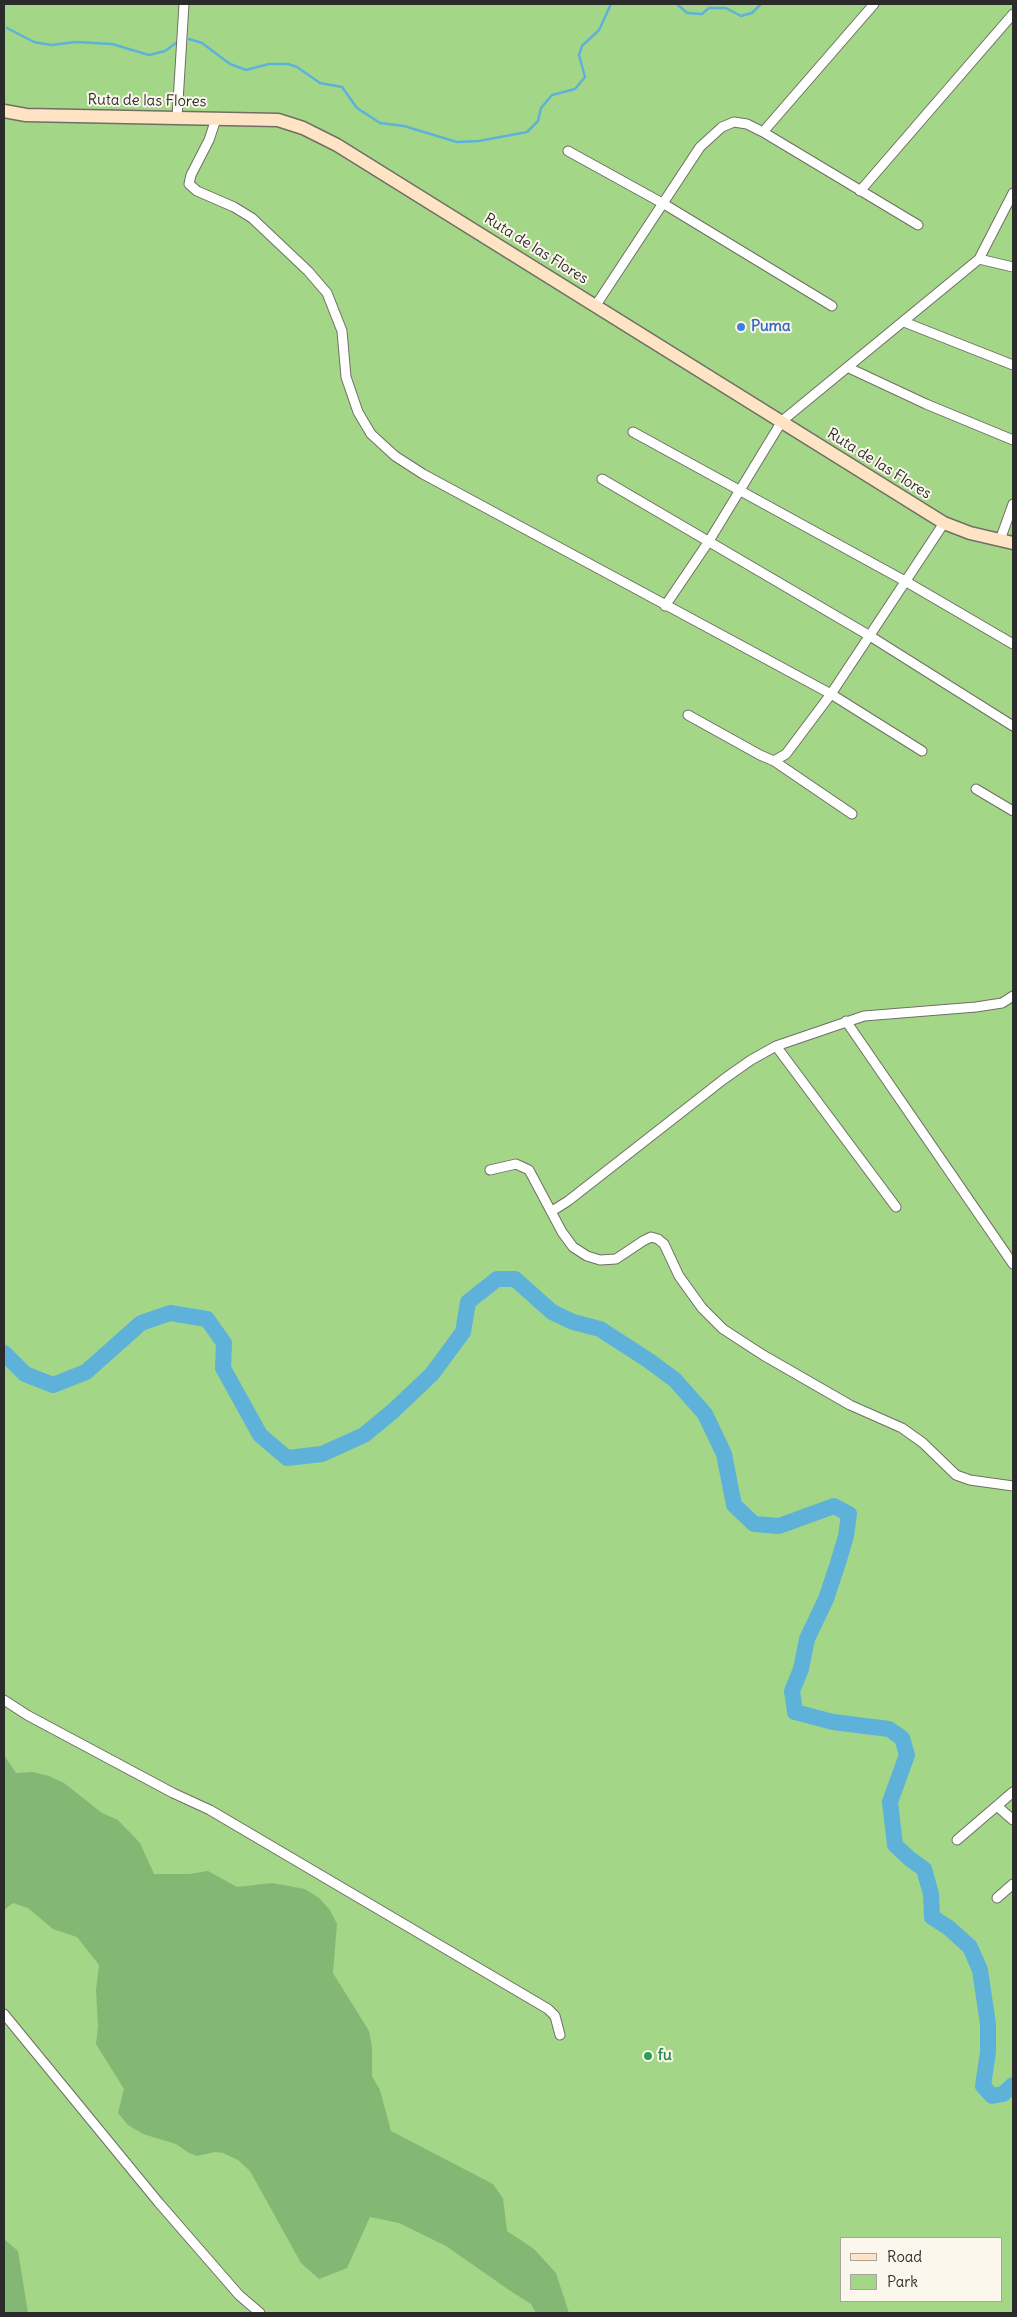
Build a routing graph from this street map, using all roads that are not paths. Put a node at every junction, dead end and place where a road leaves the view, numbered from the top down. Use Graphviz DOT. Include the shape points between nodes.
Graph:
graph roads {
  1 [pos="184,4"];
  2 [pos="874,4"];
  3 [pos="1013,14"];
  4 [pos="4,111"];
  5 [pos="178,118"];
  6 [pos="216,119"];
  7 [pos="764,132"];
  8 [pos="568,151"];
  9 [pos="860,191"];
  10 [pos="1013,193"];
  11 [pos="664,204"];
  12 [pos="918,226"];
  13 [pos="979,259"];
  14 [pos="1013,267"];
  15 [pos="596,305"];
  16 [pos="832,306"];
  17 [pos="904,322"];
  18 [pos="1013,365"];
  19 [pos="849,368"];
  20 [pos="782,421"];
  21 [pos="633,432"];
  22 [pos="1013,440"];
  23 [pos="602,479"];
  24 [pos="739,491"];
  25 [pos="1013,504"];
  26 [pos="944,523"];
  27 [pos="1000,540"];
  28 [pos="708,541"];
  29 [pos="1013,542"];
  30 [pos="905,581"];
  31 [pos="666,606"];
  32 [pos="870,636"];
  33 [pos="1012,641"];
  34 [pos="831,694"];
  35 [pos="688,715"];
  36 [pos="1013,726"];
  37 [pos="922,751"];
  38 [pos="774,760"];
  39 [pos="976,789"];
  40 [pos="1013,812"];
  41 [pos="852,814"];
  42 [pos="1013,996"];
  43 [pos="846,1021"];
  44 [pos="776,1046"];
  45 [pos="490,1170"];
  46 [pos="896,1207"];
  47 [pos="552,1211"];
  48 [pos="1013,1264"];
  49 [pos="1013,1486"];
  50 [pos="4,1700"];
  51 [pos="1013,1792"];
  52 [pos="997,1806"];
  53 [pos="1013,1820"];
  54 [pos="957,1840"];
  55 [pos="1013,1884"];
  56 [pos="996,1898"];
  57 [pos="4,2014"];
  58 [pos="560,2035"];
  59 [pos="260,2313"];
  1 -- 5 [label="street"];
  2 -- 7 [label="street"];
  3 -- 9 [label="street"];
  4 -- 5 [label="main road, Ruta de las Flores" via="26,115"];
  5 -- 6 [label="main road, Ruta de las Flores"];
  6 -- 15 [label="main road, Ruta de las Flores" via="278,120 304,128 337,145"];
  6 -- 31 [label="street" via="189,184 252,218 327,293 342,331 346,377 358,412 371,434 395,456 423,474"];
  7 -- 9 [label="street"];
  7 -- 11 [label="street" via="734,122 722,127 700,147"];
  8 -- 11 [label="street"];
  9 -- 12 [label="street"];
  10 -- 13 [label="street"];
  11 -- 15 [label="street"];
  11 -- 16 [label="street"];
  13 -- 14 [label="street"];
  13 -- 17 [label="street"];
  15 -- 20 [label="main road, Ruta de las Flores"];
  17 -- 18 [label="street"];
  17 -- 19 [label="street"];
  19 -- 20 [label="street"];
  19 -- 22 [label="street"];
  20 -- 24 [label="street"];
  20 -- 26 [label="main road, Ruta de las Flores"];
  21 -- 24 [label="street"];
  23 -- 28 [label="street"];
  24 -- 28 [label="street"];
  24 -- 30 [label="street"];
  25 -- 27 [label="street"];
  26 -- 27 [label="main road, Ruta de las Flores"];
  26 -- 30 [label="street"];
  27 -- 29 [label="main road, Ruta de las Flores"];
  28 -- 31 [label="street"];
  28 -- 32 [label="street"];
  30 -- 32 [label="street"];
  30 -- 33 [label="street"];
  31 -- 34 [label="street"];
  32 -- 34 [label="street"];
  32 -- 36 [label="street"];
  34 -- 37 [label="street"];
  34 -- 38 [label="street" via="786,754"];
  35 -- 38 [label="street" via="760,756"];
  38 -- 41 [label="street"];
  39 -- 40 [label="street"];
  42 -- 43 [label="street" via="1002,1002 976,1007 884,1013"];
  43 -- 44 [label="street"];
  43 -- 48 [label="street"];
  44 -- 46 [label="street"];
  44 -- 47 [label="street" via="724,1079"];
  45 -- 47 [label="street" via="516,1164 523,1166 534,1176"];
  47 -- 49 [label="street" via="573,1247 600,1260 616,1259 642,1241 651,1237 658,1239 702,1308 723,1329 850,1405 902,1428 956,1475"];
  50 -- 58 [label="street" via="87,1748 210,1810 548,2009 555,2016"];
  51 -- 52 [label="street"];
  52 -- 53 [label="street"];
  52 -- 54 [label="street"];
  55 -- 56 [label="street"];
  57 -- 59 [label="street" via="159,2203 239,2296"];
}
